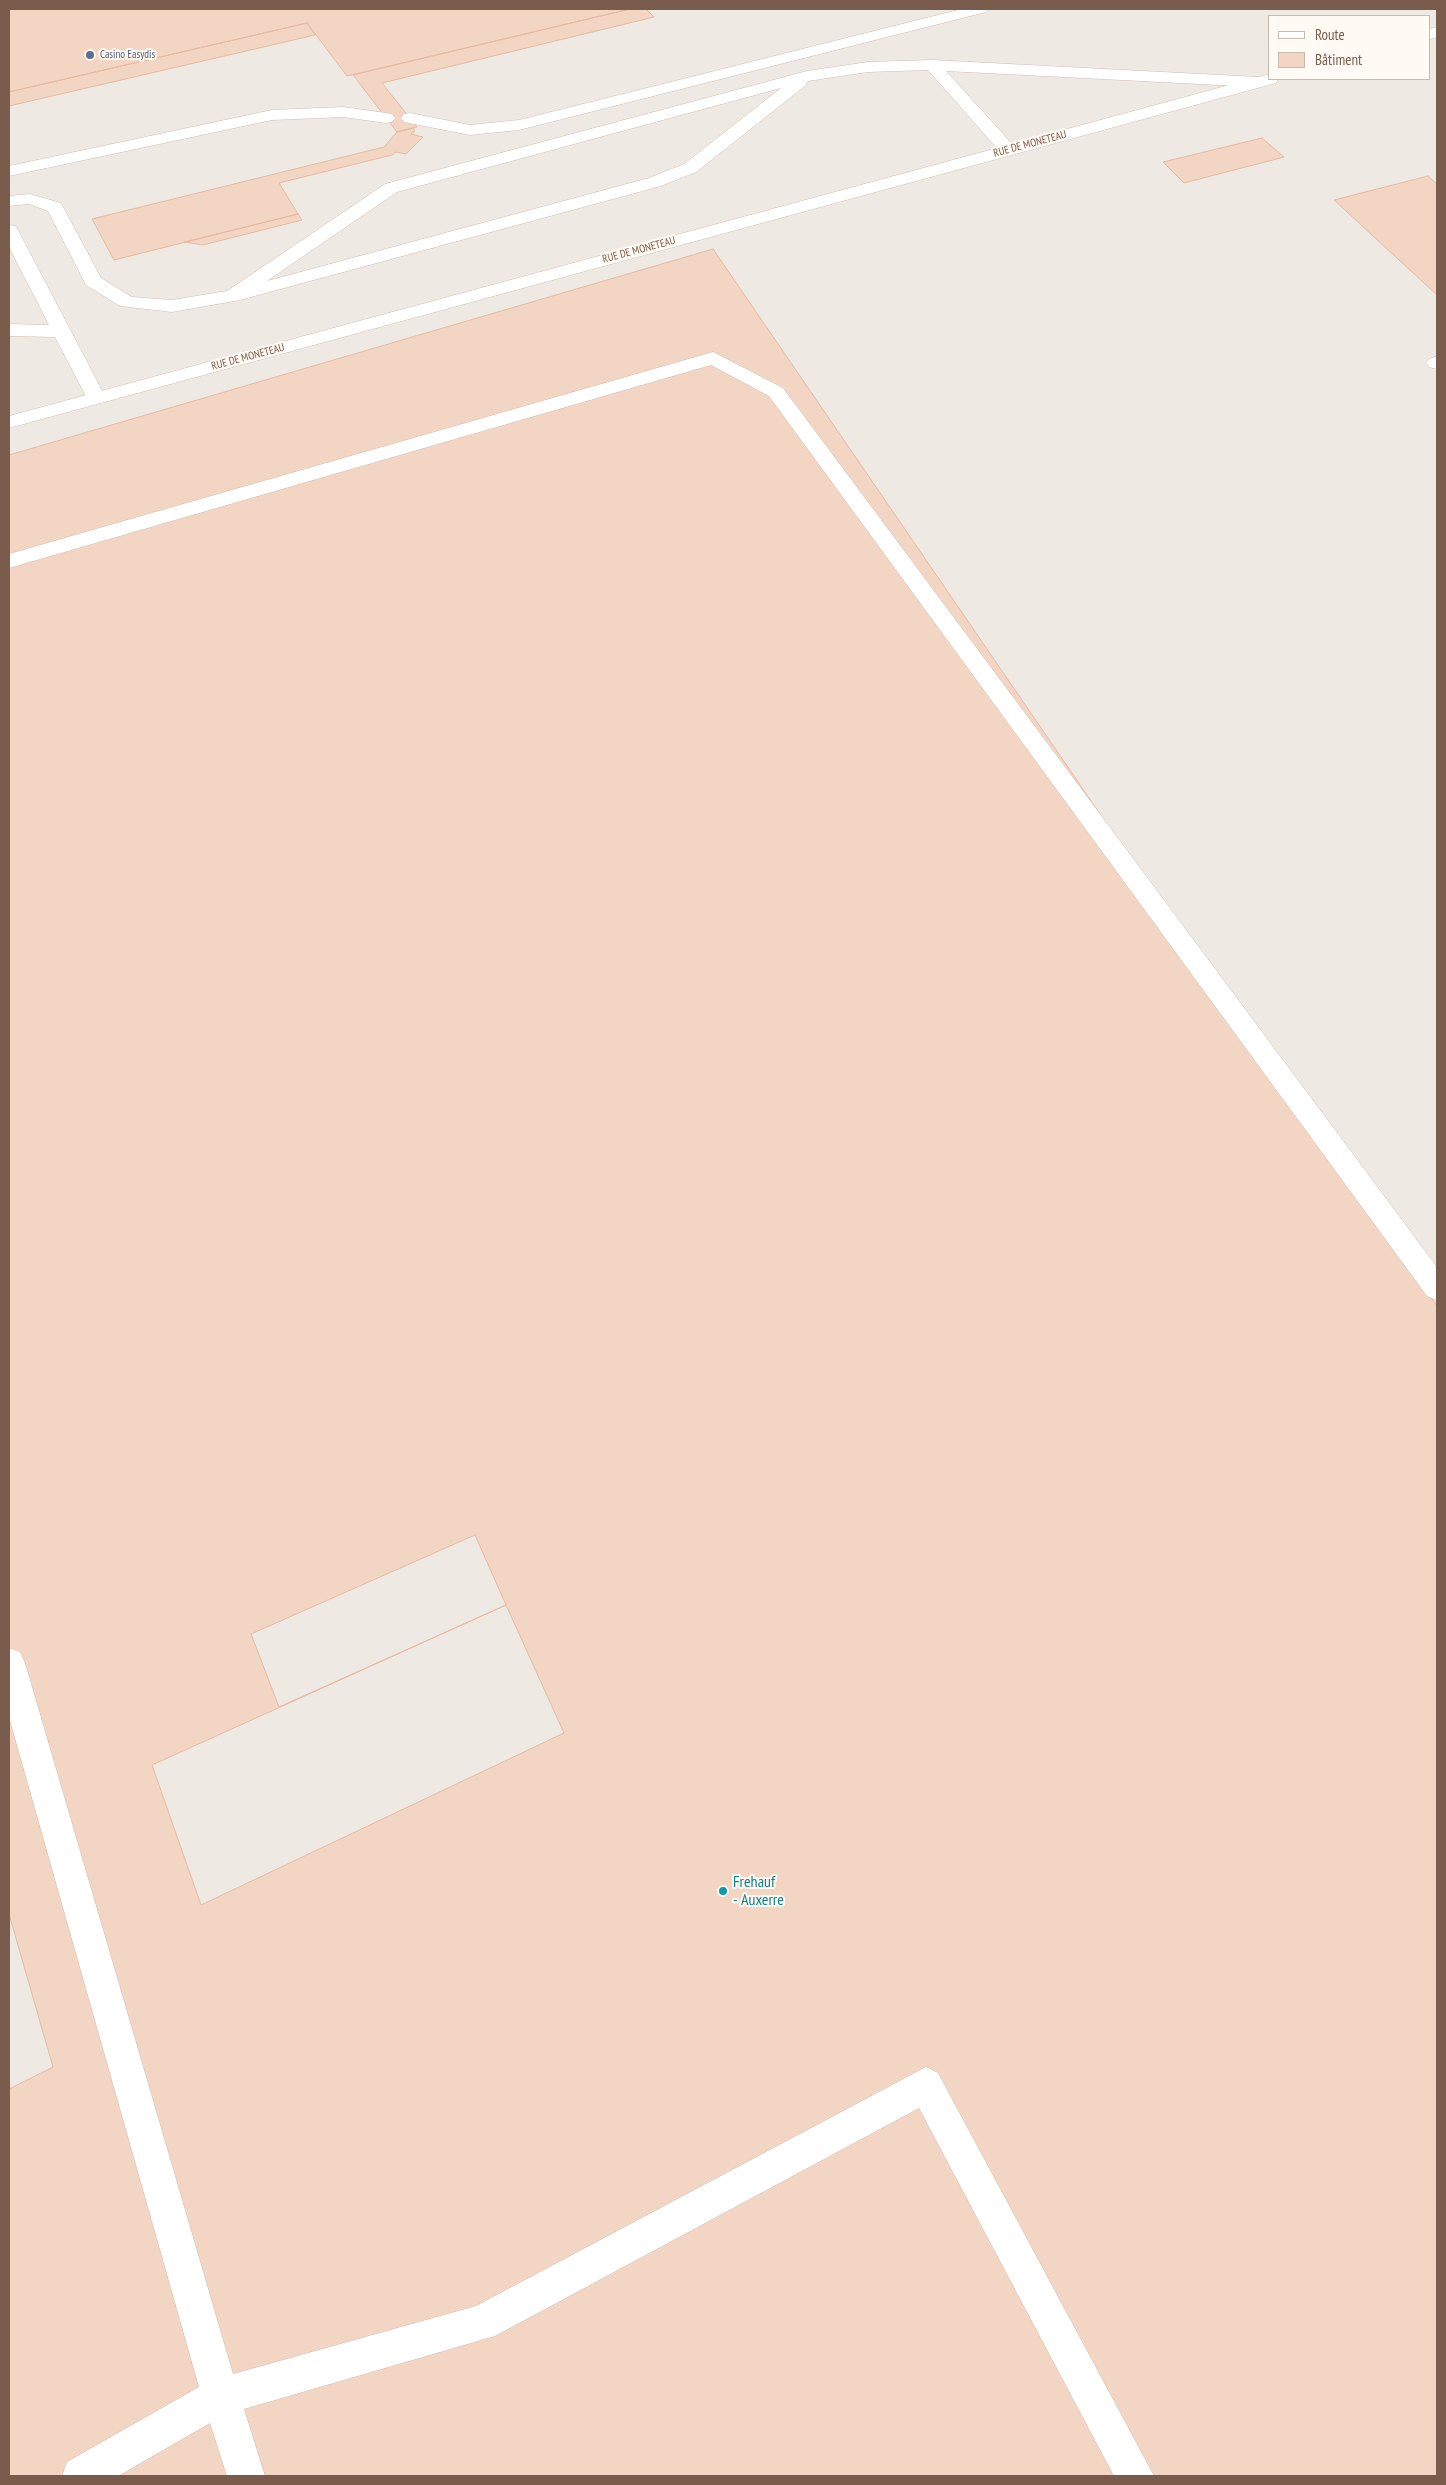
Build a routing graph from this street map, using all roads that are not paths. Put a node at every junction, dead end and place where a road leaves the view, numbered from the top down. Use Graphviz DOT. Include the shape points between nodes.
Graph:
graph roads {
  1 [pos="980,9"];
  2 [pos="932,65"];
  3 [pos="807,76"];
  4 [pos="1264,80"];
  5 [pos="386,118"];
  6 [pos="410,118"];
  7 [pos="1008,150"];
  8 [pos="9,171"];
  9 [pos="9,201"];
  10 [pos="9,230"];
  11 [pos="233,296"];
  12 [pos="9,330"];
  13 [pos="61,331"];
  14 [pos="96,398"];
  15 [pos="9,422"];
  16 [pos="9,561"];
  17 [pos="1437,1288"];
  18 [pos="9,1663"];
  19 [pos="221,2396"];
  20 [pos="81,2476"];
  21 [pos="246,2476"];
  22 [pos="1135,2476"];
  1 -- 6 [label="main road" via="520,125 470,130"];
  2 -- 3 [label="main road" via="868,67"];
  2 -- 4 [label="main road"];
  2 -- 7 [label="main road"];
  3 -- 11 [label="main road" via="391,188"];
  3 -- 11 [label="main road" via="690,168 656,182"];
  4 -- 7 [label="main road, RUE DE MONETEAU"];
  5 -- 8 [label="main road" via="343,112 272,115"];
  7 -- 14 [label="main road, RUE DE MONETEAU"];
  9 -- 11 [label="main road" via="30,199 55,208 93,281 126,302 172,306"];
  10 -- 13 [label="main road"];
  12 -- 13 [label="main road"];
  13 -- 14 [label="main road"];
  14 -- 15 [label="main road, RUE DE MONETEAU"];
  16 -- 17 [label="main road" via="713,358 776,392"];
  18 -- 19 [label="main road"];
  19 -- 20 [label="main road"];
  19 -- 21 [label="main road"];
  19 -- 22 [label="main road" via="482,2322 926,2085"];
}
